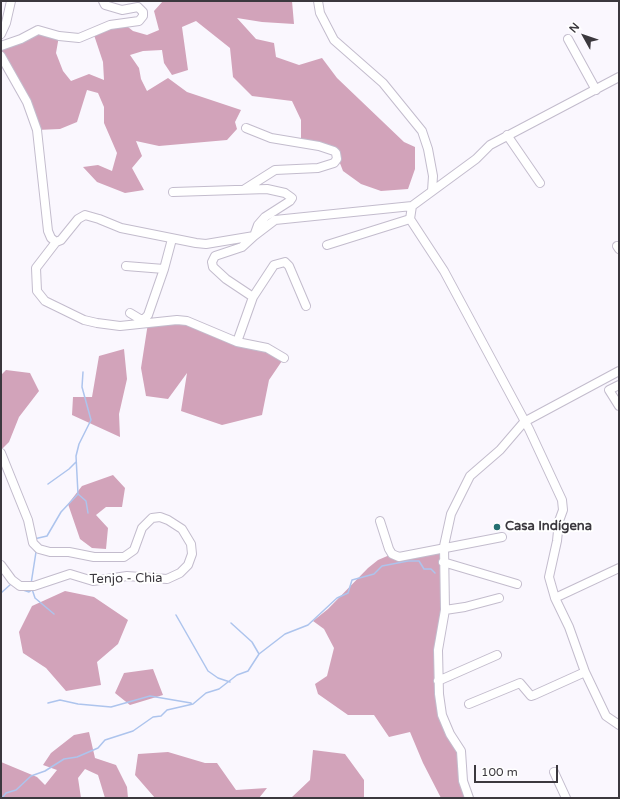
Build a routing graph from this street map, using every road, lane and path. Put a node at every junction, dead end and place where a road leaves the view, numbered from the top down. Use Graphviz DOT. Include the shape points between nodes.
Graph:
graph roads {
  1 [pos="11,1"];
  2 [pos="103,1"];
  3 [pos="318,1"];
  4 [pos="1,34"];
  5 [pos="568,39"];
  6 [pos="1,46"];
  7 [pos="1,56"];
  8 [pos="619,77"];
  9 [pos="596,90"];
  10 [pos="246,128"];
  11 [pos="507,135"];
  12 [pos="433,176"];
  13 [pos="540,183"];
  14 [pos="442,185"];
  15 [pos="243,190"];
  16 [pos="432,191"];
  17 [pos="173,192"];
  18 [pos="412,206"];
  19 [pos="410,219"];
  20 [pos="254,236"];
  21 [pos="172,239"];
  22 [pos="56,242"];
  23 [pos="327,244"];
  24 [pos="126,266"];
  25 [pos="164,269"];
  26 [pos="253,297"];
  27 [pos="306,306"];
  28 [pos="130,313"];
  29 [pos="237,342"];
  30 [pos="284,358"];
  31 [pos="617,372"];
  32 [pos="619,381"];
  33 [pos="619,385"];
  34 [pos="619,406"];
  35 [pos="524,422"];
  36 [pos="1,453"];
  37 [pos="380,521"];
  38 [pos="502,537"];
  39 [pos="444,546"];
  40 [pos="443,562"];
  41 [pos="1,565"];
  42 [pos="619,568"];
  43 [pos="517,584"];
  44 [pos="499,598"];
  45 [pos="555,598"];
  46 [pos="445,610"];
  47 [pos="497,655"];
  48 [pos="585,672"];
  49 [pos="438,681"];
  50 [pos="469,704"];
  51 [pos="619,725"];
  52 [pos="554,772"];
  53 [pos="469,798"];
  54 [pos="566,798"];
  1 -- 4 [label="street"];
  2 -- 6 [label="street" via="122,10 138,7 143,16 139,22 110,25 79,38 38,30"];
  3 -- 12 [label="street" via="320,13 334,40 378,78 422,131"];
  5 -- 9 [label="street"];
  7 -- 22 [label="street" via="27,102 37,130 48,231"];
  8 -- 9 [label="street"];
  9 -- 11 [label="street"];
  10 -- 15 [label="street" via="271,138 319,146 336,153 338,159 334,163 318,168 275,170"];
  11 -- 13 [label="street"];
  11 -- 14 [label="street" via="490,145"];
  12 -- 14 [label="street"];
  12 -- 16 [label="street"];
  14 -- 16 [label="street"];
  15 -- 17 [label="street"];
  15 -- 20 [label="street" via="267,189 285,193 292,198 265,217 258,225"];
  16 -- 18 [label="street"];
  18 -- 19 [label="street"];
  18 -- 20 [label="street" via="275,220"];
  19 -- 23 [label="street"];
  19 -- 35 [label="street" via="444,271"];
  20 -- 21 [label="street" via="206,244"];
  20 -- 26 [label="street" via="242,247 215,256 212,262 213,267 226,279"];
  21 -- 22 [label="street" via="121,228 86,215"];
  21 -- 25 [label="street"];
  22 -- 29 [label="street" via="36,268 35,288 45,301 84,320 108,326 187,321"];
  24 -- 25 [label="street"];
  25 -- 28 [label="street" via="148,316 140,319"];
  26 -- 27 [label="street" via="274,264 285,262"];
  26 -- 29 [label="street"];
  29 -- 30 [label="street" via="267,348"];
  31 -- 32 [label="street"];
  31 -- 35 [label="street"];
  33 -- 34 [label="street" via="609,390"];
  35 -- 39 [label="street" via="500,450 470,476 451,514"];
  35 -- 45 [label="street" via="562,500 563,510 548,577"];
  36 -- 41 [label="street, Tenjo - Chia" via="28,520 33,543 39,549 94,557 124,557 134,550 142,528 152,518 160,517 182,529 191,544 192,554 188,565 167,579 127,576 93,581 70,574 34,586 20,586"];
  37 -- 39 [label="street" via="392,554 399,557"];
  38 -- 39 [label="street"];
  39 -- 40 [label="street"];
  40 -- 43 [label="street"];
  40 -- 46 [label="street"];
  42 -- 45 [label="street"];
  44 -- 46 [label="street"];
  45 -- 48 [label="street" via="570,627"];
  46 -- 49 [label="street" via="438,650"];
  47 -- 49 [label="street"];
  48 -- 50 [label="street" via="531,696 520,683"];
  48 -- 51 [label="street" via="606,716"];
  49 -- 53 [label="street" via="442,715 461,751 463,781"];
  52 -- 54 [label="street"];
}
